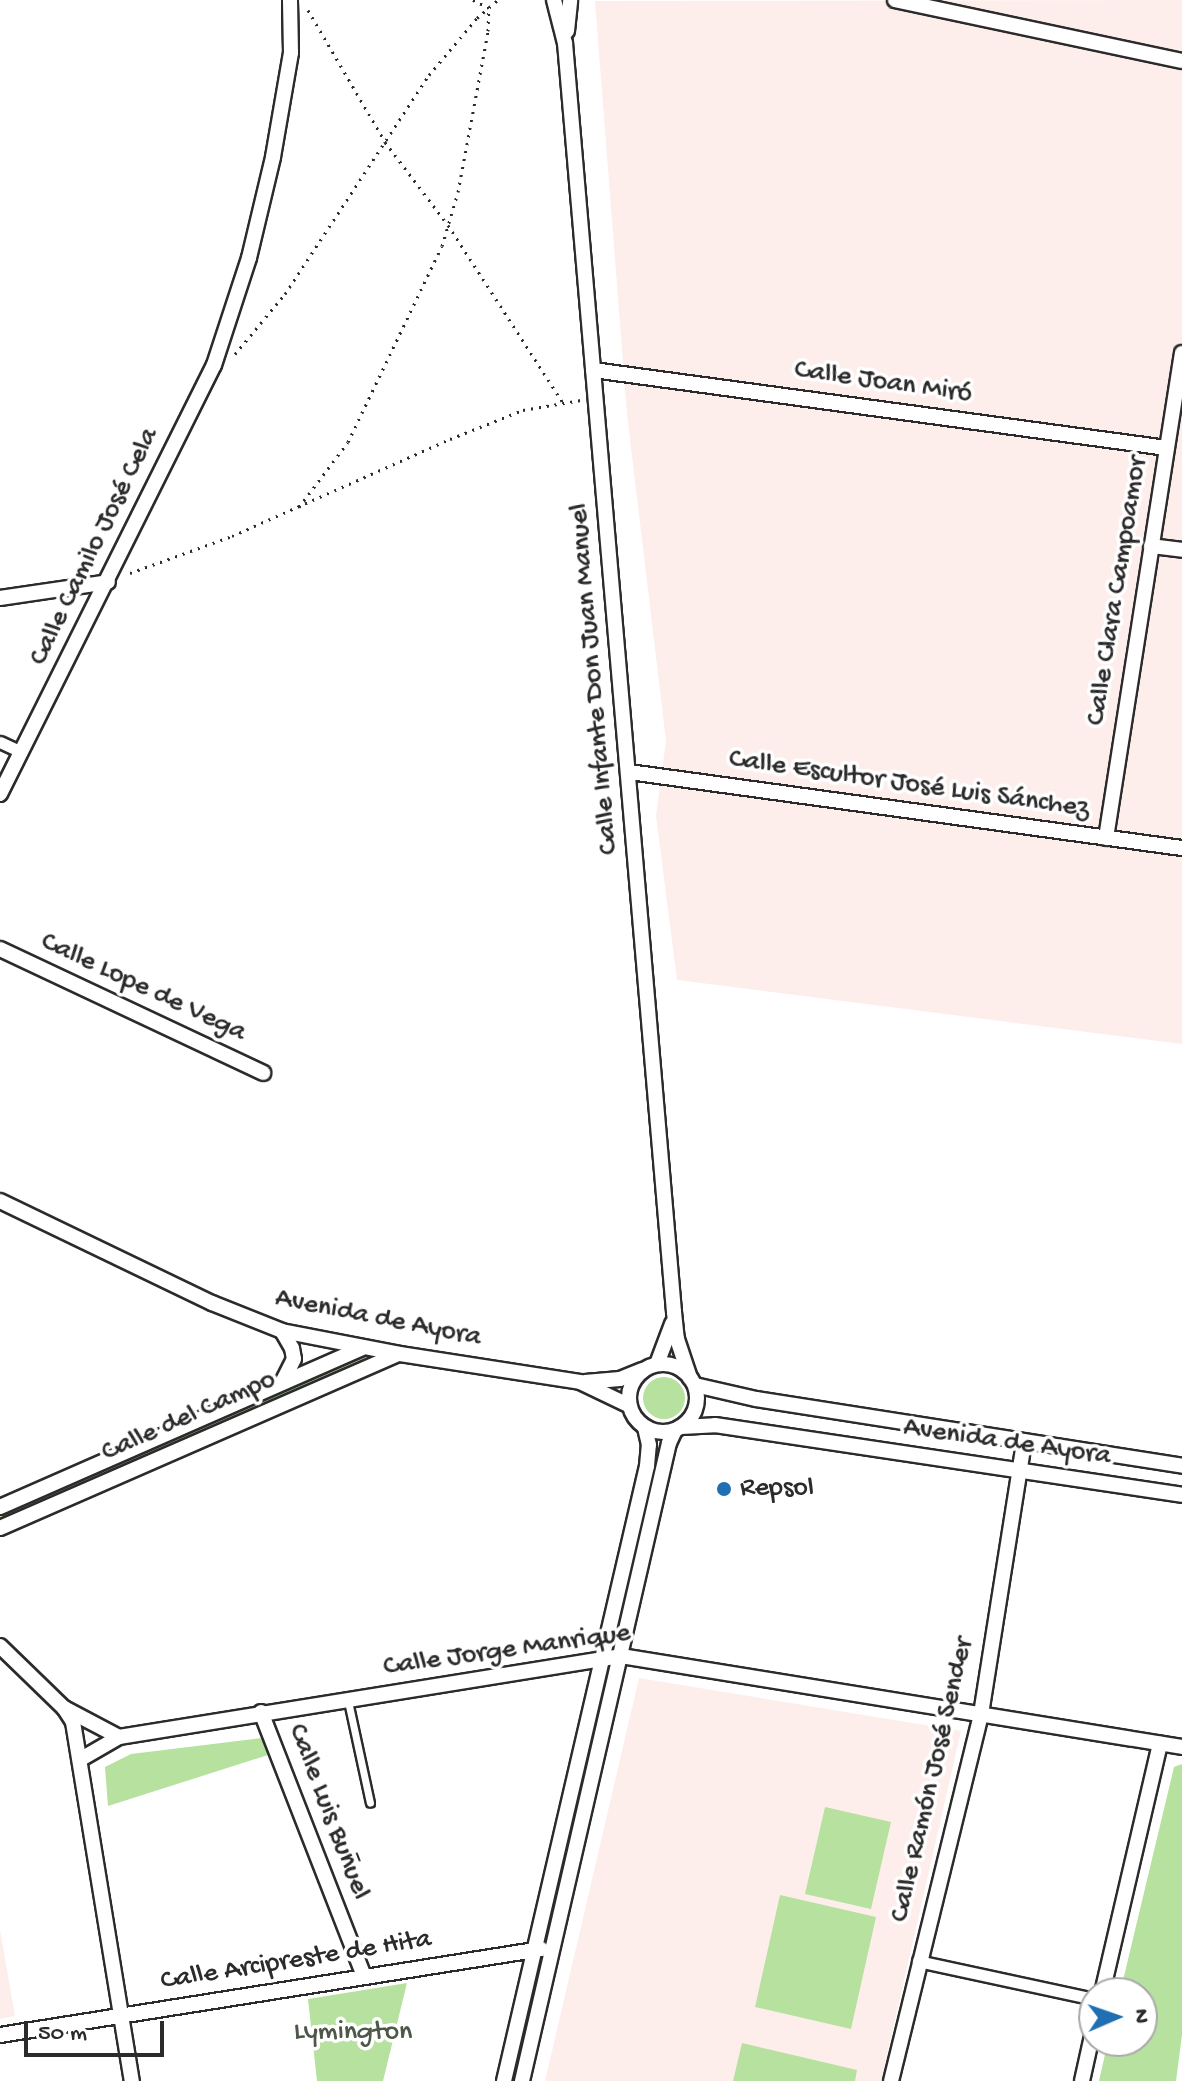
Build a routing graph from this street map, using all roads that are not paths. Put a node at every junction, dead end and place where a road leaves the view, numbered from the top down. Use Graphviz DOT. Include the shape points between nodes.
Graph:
graph roads {
  1 [pos="290,0"];
  2 [pos="554,0"];
  3 [pos="570,0"];
  4 [pos="895,0"];
  5 [pos="565,43"];
  6 [pos="1182,61"];
  7 [pos="1182,353"];
  8 [pos="593,370"];
  9 [pos="1167,448"];
  10 [pos="1151,546"];
  11 [pos="1182,550"];
  12 [pos="108,582"];
  13 [pos="0,598"];
  14 [pos="0,742"];
  15 [pos="21,752"];
  16 [pos="629,772"];
  17 [pos="0,794"];
  18 [pos="1106,838"];
  19 [pos="1182,848"];
  20 [pos="0,949"];
  21 [pos="263,1073"];
  22 [pos="0,1201"];
  23 [pos="674,1312"];
  24 [pos="282,1331"];
  25 [pos="362,1347"];
  26 [pos="400,1354"];
  27 [pos="650,1367"];
  28 [pos="580,1382"];
  29 [pos="693,1382"];
  30 [pos="282,1383"];
  31 [pos="630,1406"];
  32 [pos="645,1427"];
  33 [pos="678,1428"];
  34 [pos="1024,1441"];
  35 [pos="1182,1466"];
  36 [pos="1019,1472"];
  37 [pos="1182,1495"];
  38 [pos="0,1507"];
  39 [pos="0,1528"];
  40 [pos="0,1646"];
  41 [pos="621,1656"];
  42 [pos="604,1658"];
  43 [pos="348,1699"];
  44 [pos="64,1708"];
  45 [pos="261,1712"];
  46 [pos="981,1714"];
  47 [pos="119,1737"];
  48 [pos="1160,1744"];
  49 [pos="1182,1747"];
  50 [pos="81,1759"];
  51 [pos="370,1803"];
  52 [pos="536,1949"];
  53 [pos="553,1949"];
  54 [pos="918,1961"];
  55 [pos="364,1976"];
  56 [pos="1106,1977"];
  57 [pos="1078,1996"];
  58 [pos="123,2016"];
  59 [pos="0,2035"];
  60 [pos="1087,2057"];
  61 [pos="132,2081"];
  62 [pos="504,2081"];
  63 [pos="522,2081"];
  64 [pos="891,2081"];
  65 [pos="1082,2081"];
  1 -- 12 [label="street, Calle Camilo José Cela" via="291,53 249,258 214,365"];
  2 -- 5 [label="street, Calle Infante Don Juan Manuel"];
  3 -- 5 [label="street, Calle Infante Don Juan Manuel"];
  4 -- 6 [label="street"];
  5 -- 8 [label="street, Calle Infante Don Juan Manuel"];
  7 -- 9 [label="street, Calle Clara Campoamor"];
  8 -- 9 [label="street, Calle Joan Miró"];
  8 -- 16 [label="street, Calle Infante Don Juan Manuel"];
  9 -- 10 [label="street, Calle Clara Campoamor"];
  10 -- 11 [label="street"];
  10 -- 18 [label="street, Calle Clara Campoamor"];
  12 -- 13 [label="street"];
  12 -- 15 [label="street, Calle Camilo José Cela"];
  14 -- 15 [label="street"];
  15 -- 17 [label="street, Calle Camilo José Cela"];
  16 -- 18 [label="street, Calle Escultor José Luis Sánchez"];
  16 -- 23 [label="street, Calle Infante Don Juan Manuel"];
  18 -- 19 [label="street, Calle Escultor José Luis Sánchez"];
  20 -- 21 [label="street, Calle Lope de Vega"];
  22 -- 24 [label="street, Avenida de Ayora"];
  23 -- 27 [label="street, Calle Infante Don Juan Manuel" via="670,1336"];
  23 -- 29 [label="street, Calle Infante Don Juan Manuel" via="677,1339"];
  24 -- 25 [label="street, Avenida de Ayora"];
  24 -- 30 [label="street, Calle del Campo" via="294,1359"];
  25 -- 26 [label="street, Avenida de Ayora"];
  25 -- 30 [label="street, Calle del Campo"];
  26 -- 28 [label="street, Avenida de Ayora"];
  26 -- 39 [label="street, Calle del Campo"];
  27 -- 28 [label="street, Avenida de Ayora" via="620,1379"];
  27 -- 29 [label="street" via="676,1366"];
  27 -- 31 [label="street" via="631,1385"];
  28 -- 31 [label="street, Avenida de Ayora"];
  29 -- 33 [label="street" via="696,1407"];
  29 -- 34 [label="street, Avenida de Ayora" via="756,1399"];
  30 -- 38 [label="street, Calle del Campo"];
  31 -- 32 [label="street"];
  32 -- 33 [label="street" via="660,1432"];
  32 -- 42 [label="street" via="647,1466"];
  33 -- 36 [label="street, Avenida de Ayora" via="715,1425"];
  33 -- 41 [label="street" via="669,1443"];
  34 -- 35 [label="street, Avenida de Ayora"];
  34 -- 36 [label="street, Calle Ramón José Sender"];
  36 -- 37 [label="street, Avenida de Ayora"];
  36 -- 46 [label="street, Calle Ramón José Sender"];
  40 -- 44 [label="street"];
  41 -- 42 [label="street, Calle Jorge Manrique"];
  41 -- 46 [label="street, Calle Jorge Manrique"];
  41 -- 53 [label="street"];
  42 -- 43 [label="street, Calle Jorge Manrique"];
  42 -- 52 [label="street"];
  43 -- 45 [label="street, Calle Jorge Manrique"];
  43 -- 51 [label="lane"];
  44 -- 47 [label="street"];
  44 -- 50 [label="street" via="73,1722"];
  45 -- 47 [label="street, Calle Jorge Manrique"];
  45 -- 55 [label="street, Calle Luis Buñuel"];
  46 -- 48 [label="street, Calle Jorge Manrique"];
  46 -- 54 [label="street, Calle Ramón José Sender"];
  47 -- 50 [label="street, Calle Jorge Manrique"];
  48 -- 49 [label="street, Calle Jorge Manrique"];
  48 -- 56 [label="street"];
  50 -- 58 [label="street"];
  52 -- 53 [label="street, Calle Arcipreste de Hita"];
  52 -- 55 [label="street, Calle Arcipreste de Hita"];
  52 -- 62 [label="street"];
  53 -- 63 [label="street"];
  54 -- 57 [label="street"];
  54 -- 64 [label="street, Calle Ramón José Sender"];
  55 -- 58 [label="street, Calle Arcipreste de Hita"];
  58 -- 59 [label="street, Calle Arcipreste de Hita"];
  58 -- 61 [label="street"];
  60 -- 65 [label="street"];
}
